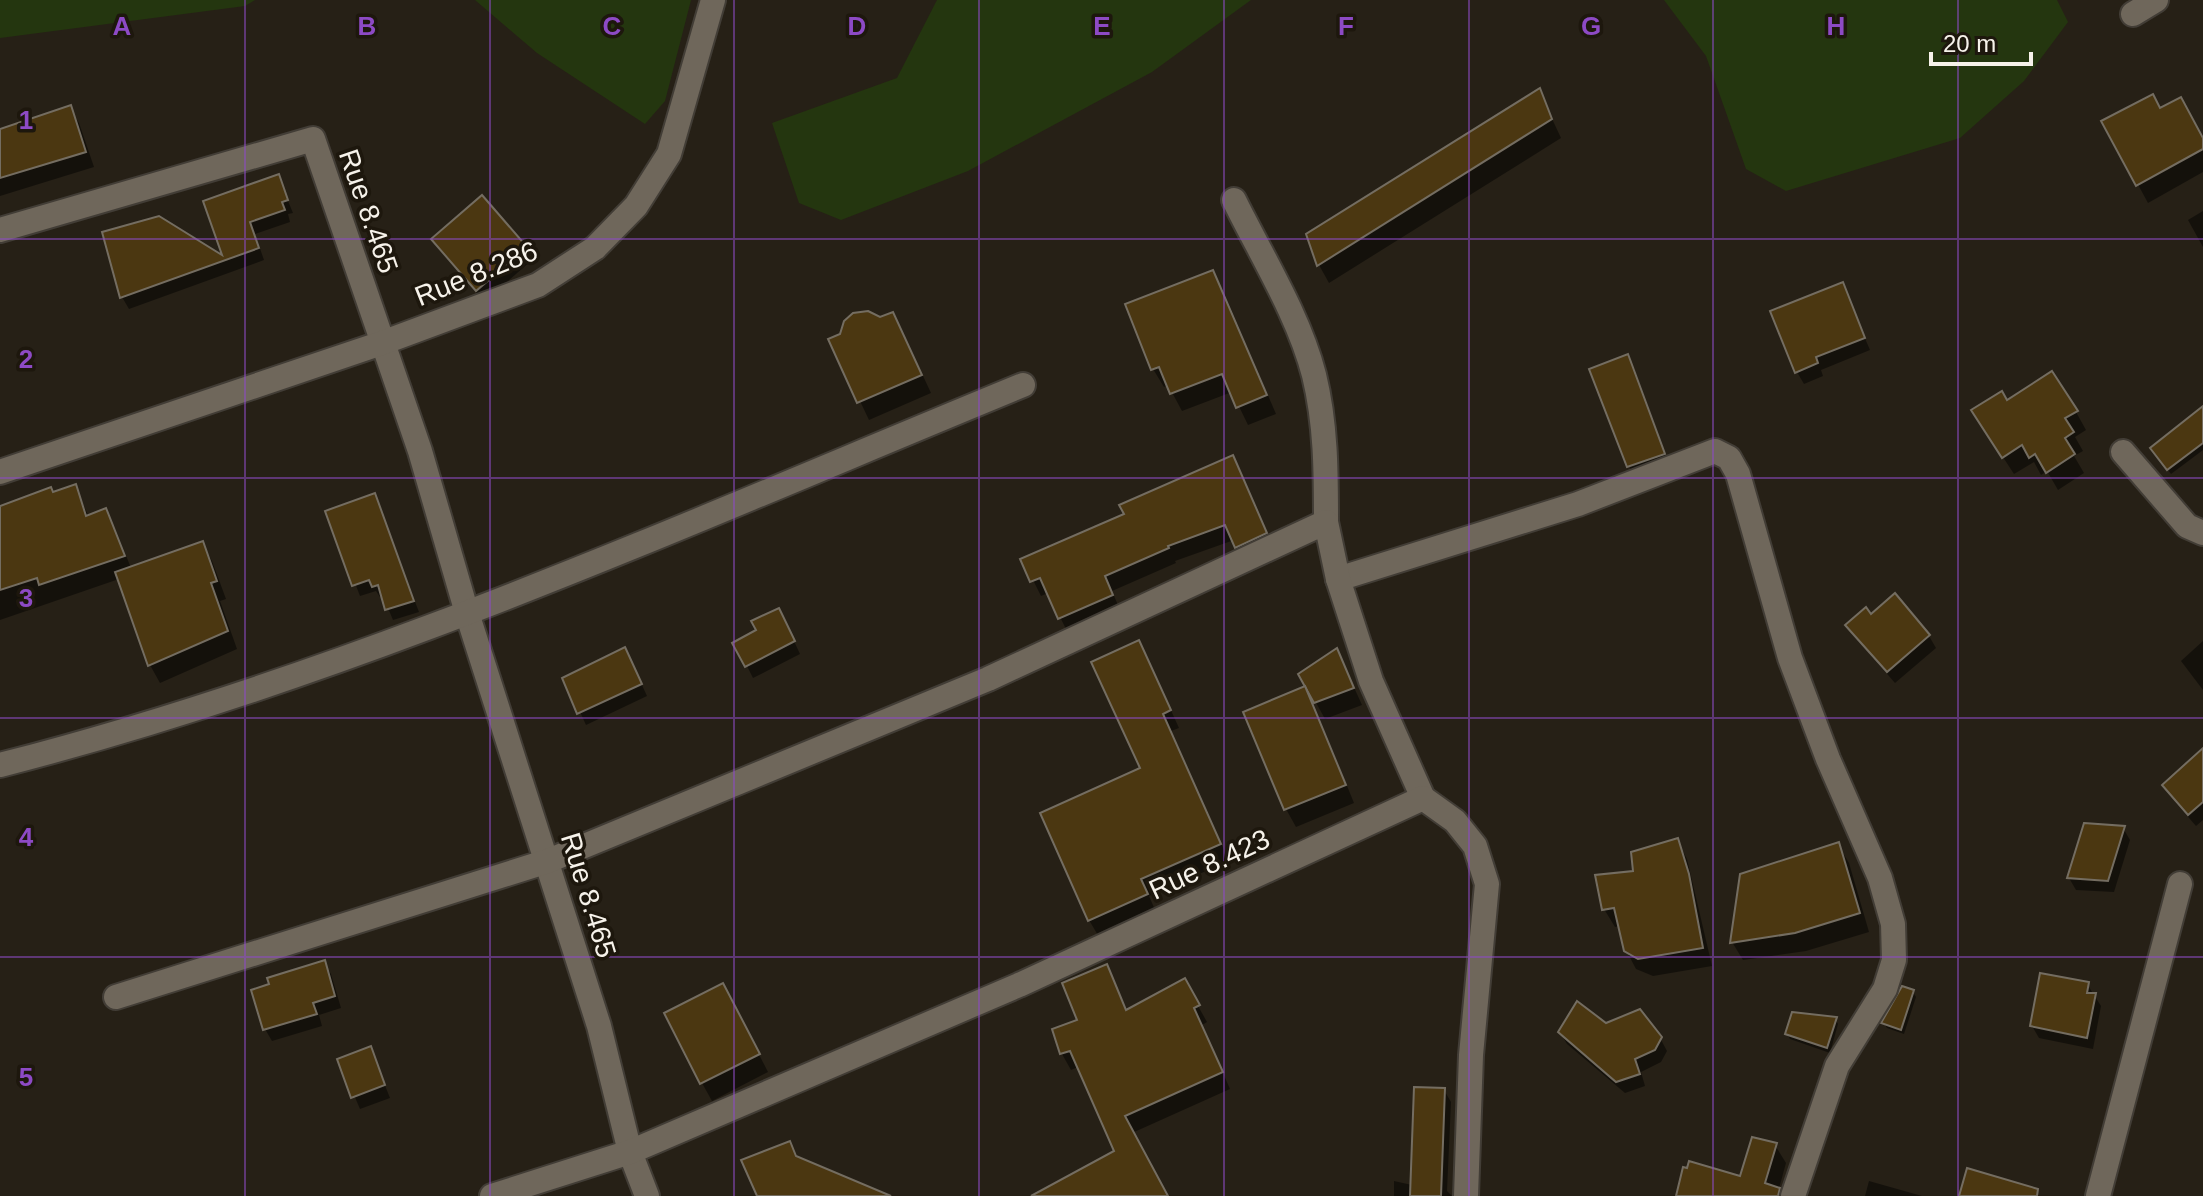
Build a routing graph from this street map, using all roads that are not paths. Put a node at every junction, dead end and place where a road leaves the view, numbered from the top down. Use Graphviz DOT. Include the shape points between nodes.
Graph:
graph roads {
  1 [pos="713,0"];
  2 [pos="2156,0"];
  3 [pos="2133,14"];
  4 [pos="1234,200"];
  5 [pos="0,230"];
  6 [pos="382,343"];
  7 [pos="1023,385"];
  8 [pos="2123,452"];
  9 [pos="0,472"];
  10 [pos="1326,522"];
  11 [pos="2203,533"];
  12 [pos="1338,579"];
  13 [pos="467,613"];
  14 [pos="0,765"];
  15 [pos="1423,798"];
  16 [pos="548,861"];
  17 [pos="2180,884"];
  18 [pos="116,997"];
  19 [pos="630,1152"];
  20 [pos="492,1196"];
  21 [pos="647,1196"];
  22 [pos="1466,1196"];
  23 [pos="1793,1196"];
  24 [pos="2098,1196"];
  1 -- 6 [label="street, Rue 8.286" via="669,154 636,206 595,248 538,285"];
  2 -- 3 [label="street"];
  4 -- 10 [label="street" via="1291,314 1313,373 1325,437"];
  5 -- 6 [label="street, Rue 8.465" via="313,139"];
  6 -- 9 [label="street, Rue 8.286"];
  6 -- 13 [label="street, Rue 8.465"];
  7 -- 13 [label="street"];
  8 -- 11 [label="street" via="2187,526"];
  10 -- 12 [label="street"];
  10 -- 16 [label="street" via="988,679"];
  12 -- 15 [label="street" via="1371,681"];
  12 -- 23 [label="street" via="1578,504 1715,451 1729,458 1790,658 1880,878 1893,924 1894,960 1885,989 1837,1066"];
  13 -- 14 [label="street" via="106,738"];
  13 -- 16 [label="street, Rue 8.465"];
  15 -- 19 [label="street, Rue 8.423" via="1019,985"];
  15 -- 22 [label="street" via="1455,821 1475,846 1487,884 1471,1055"];
  16 -- 18 [label="street"];
  16 -- 19 [label="street, Rue 8.465" via="599,1026"];
  17 -- 24 [label="street"];
  19 -- 20 [label="street, Rue 8.423"];
  19 -- 21 [label="street, Rue 8.465"];
}
